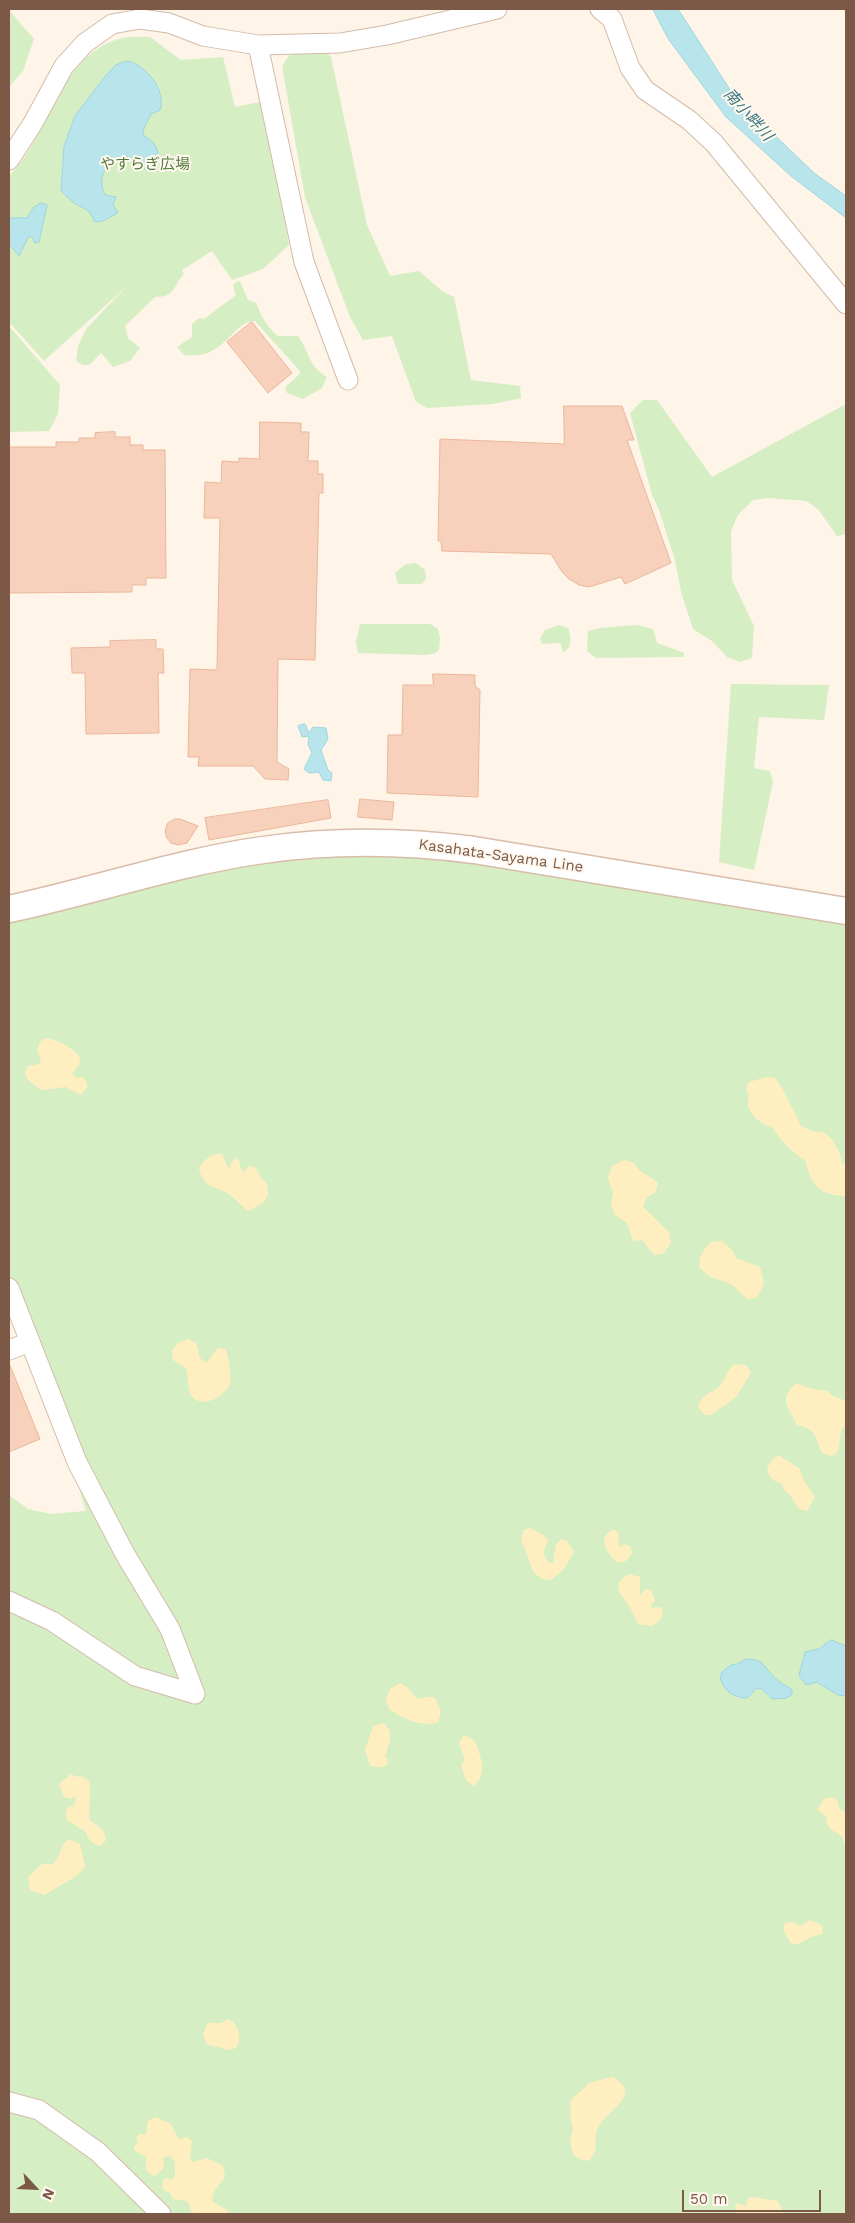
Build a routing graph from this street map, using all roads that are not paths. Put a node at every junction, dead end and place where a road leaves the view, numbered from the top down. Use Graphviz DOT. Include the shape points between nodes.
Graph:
graph roads {
  1 [pos="497,9"];
  2 [pos="600,9"];
  3 [pos="258,45"];
  4 [pos="9,160"];
  5 [pos="846,304"];
  6 [pos="348,380"];
  7 [pos="9,909"];
  8 [pos="846,911"];
  9 [pos="9,1288"];
  10 [pos="30,1342"];
  11 [pos="9,1350"];
  12 [pos="9,1601"];
  13 [pos="9,2102"];
  14 [pos="161,2214"];
  1 -- 3 [label="street" via="354,41"];
  2 -- 5 [label="street" via="612,19 630,68 645,90 689,120 714,143"];
  3 -- 4 [label="street" via="202,36 169,23 140,19 112,24 85,43 64,66"];
  3 -- 6 [label="street" via="304,262"];
  7 -- 8 [label="main road, Kasahata-Sayama Line" via="261,850 300,845 377,843 440,845"];
  9 -- 10 [label="street"];
  10 -- 11 [label="street"];
  10 -- 12 [label="street" via="76,1462 124,1554 170,1630 195,1694 135,1676 52,1621"];
  13 -- 14 [label="street" via="39,2110 98,2152"];
}
